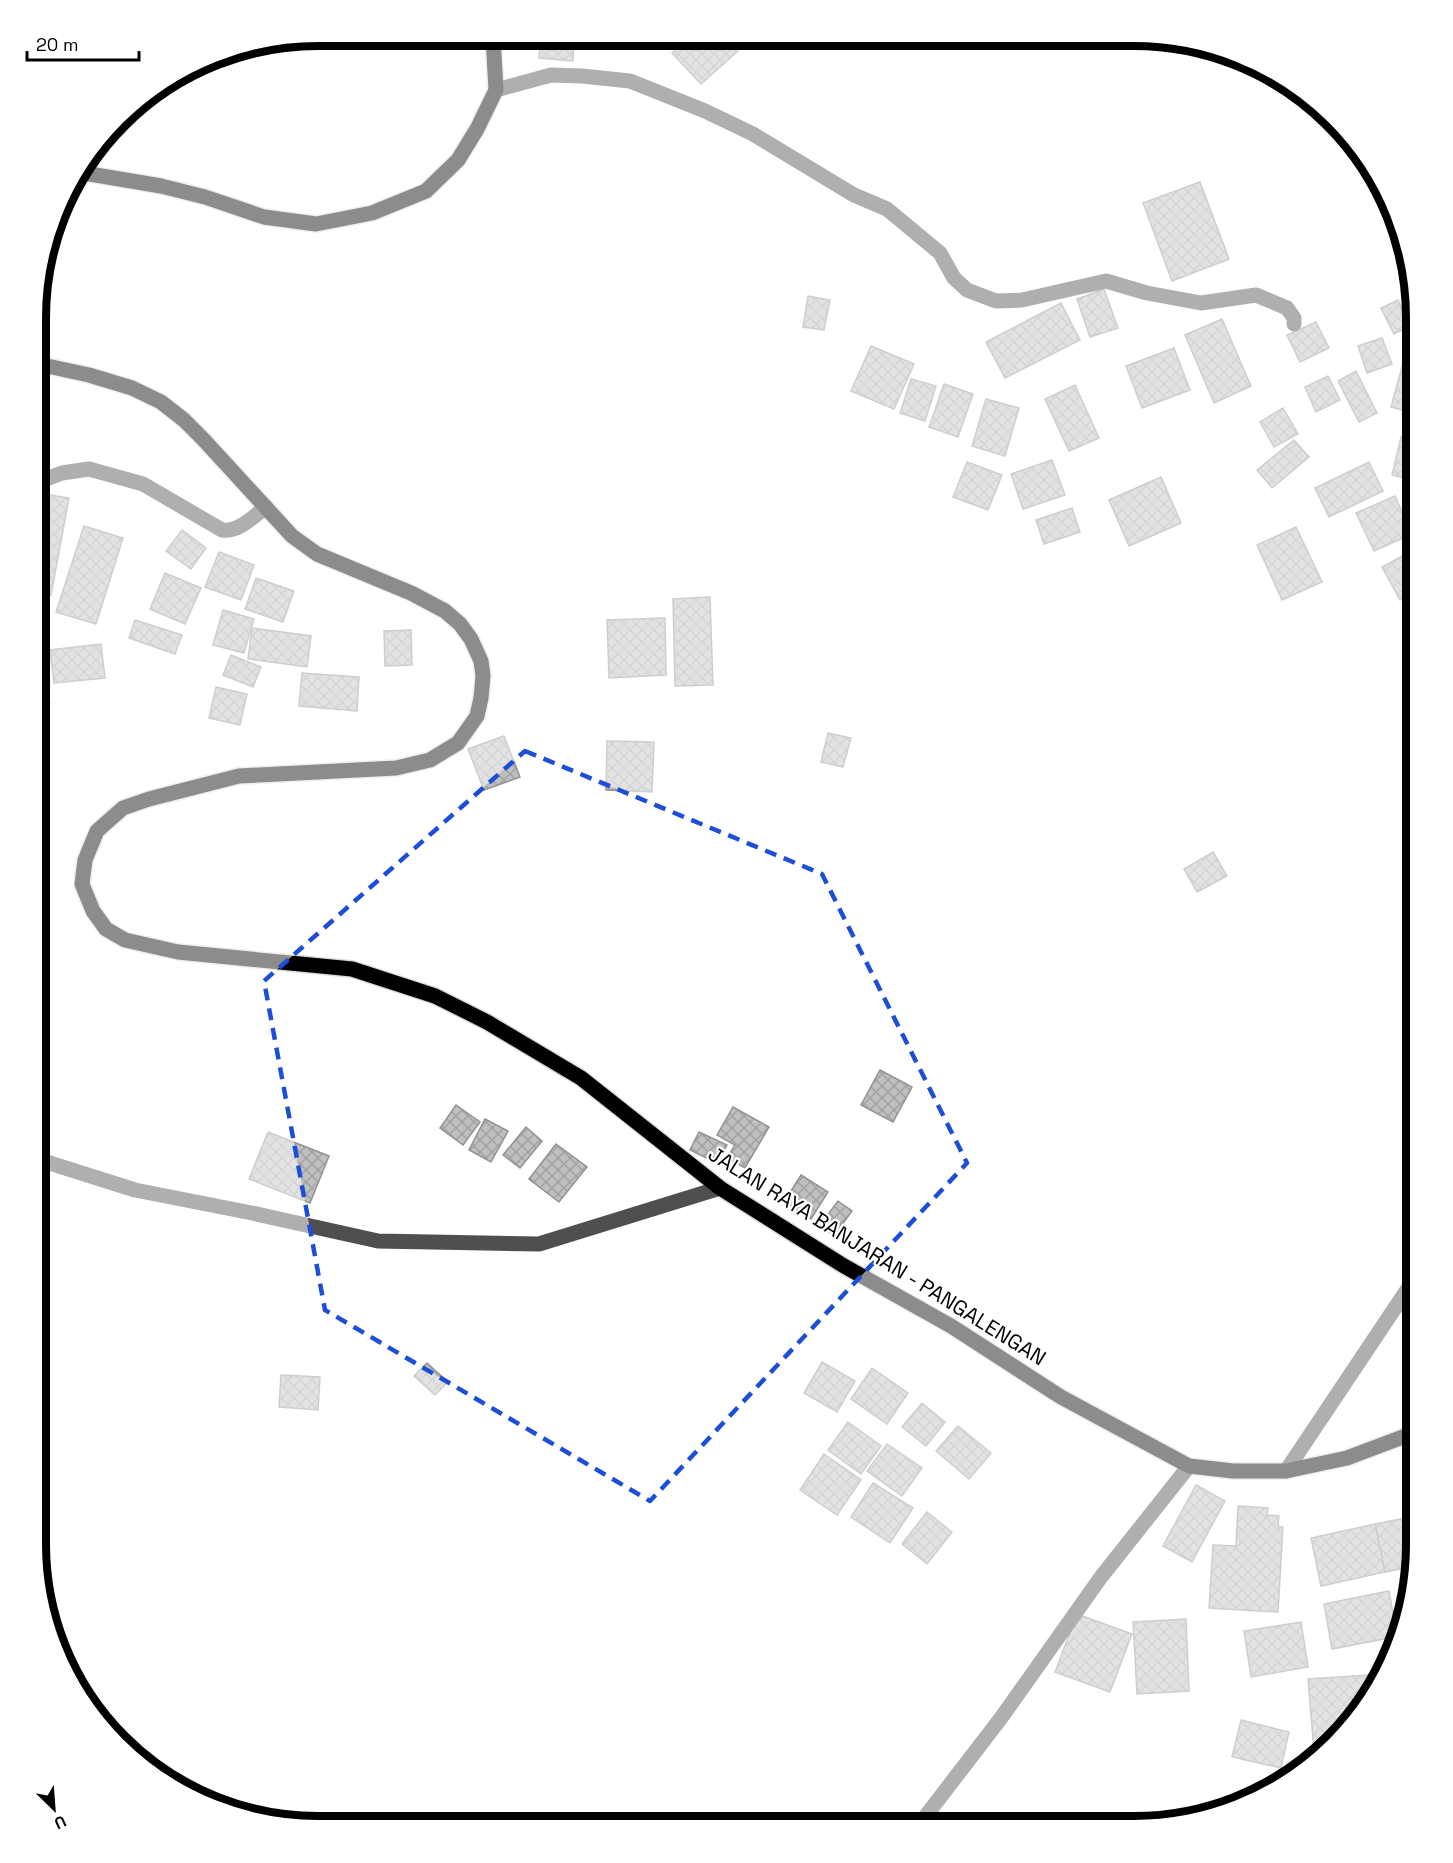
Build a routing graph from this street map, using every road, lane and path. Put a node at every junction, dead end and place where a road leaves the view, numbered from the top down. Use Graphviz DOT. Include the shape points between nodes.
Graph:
graph roads {
  1 [pos="494,46"];
  2 [pos="496,90"];
  3 [pos="88,174"];
  4 [pos="1294,324"];
  5 [pos="46,366"];
  6 [pos="46,479"];
  7 [pos="266,507"];
  8 [pos="46,1162"];
  9 [pos="720,1188"];
  10 [pos="1406,1291"];
  11 [pos="1406,1436"];
  12 [pos="1189,1466"];
  13 [pos="1286,1471"];
  14 [pos="926,1816"];
  1 -- 2 [label="main road"];
  2 -- 3 [label="main road" via="458,160 426,191 372,213 316,224 264,217 161,186"];
  2 -- 4 [label="street" via="551,75 582,76 630,81 705,111 753,134 854,195 887,208 940,253 954,278 967,290 996,301 1022,300 1106,281 1201,303 1256,295 1287,308"];
  5 -- 7 [label="main road, JALAN RAYA BANJARAN - PANGALENGAN" via="132,388 161,402 184,420"];
  6 -- 7 [label="street" via="89,469 143,484 227,531 237,529"];
  7 -- 9 [label="main road, JALAN RAYA BANJARAN - PANGALENGAN" via="292,536 317,554 411,593 460,624 481,662 483,676 477,716 458,743 414,765 239,776 123,808 97,831 85,860 82,884 93,911 106,929 125,940 155,948 352,969 435,996 581,1078"];
  8 -- 9 [label="street" via="135,1190 378,1241 539,1244"];
  9 -- 12 [label="main road, JALAN RAYA BANJARAN - PANGALENGAN" via="844,1266 951,1326 1061,1397"];
  10 -- 13 [label="street"];
  11 -- 13 [label="main road, JALAN RAYA BANJARAN - PANGALENGAN" via="1347,1458"];
  12 -- 13 [label="main road, JALAN RAYA BANJARAN - PANGALENGAN"];
  12 -- 14 [label="street" via="1101,1577"];
}
